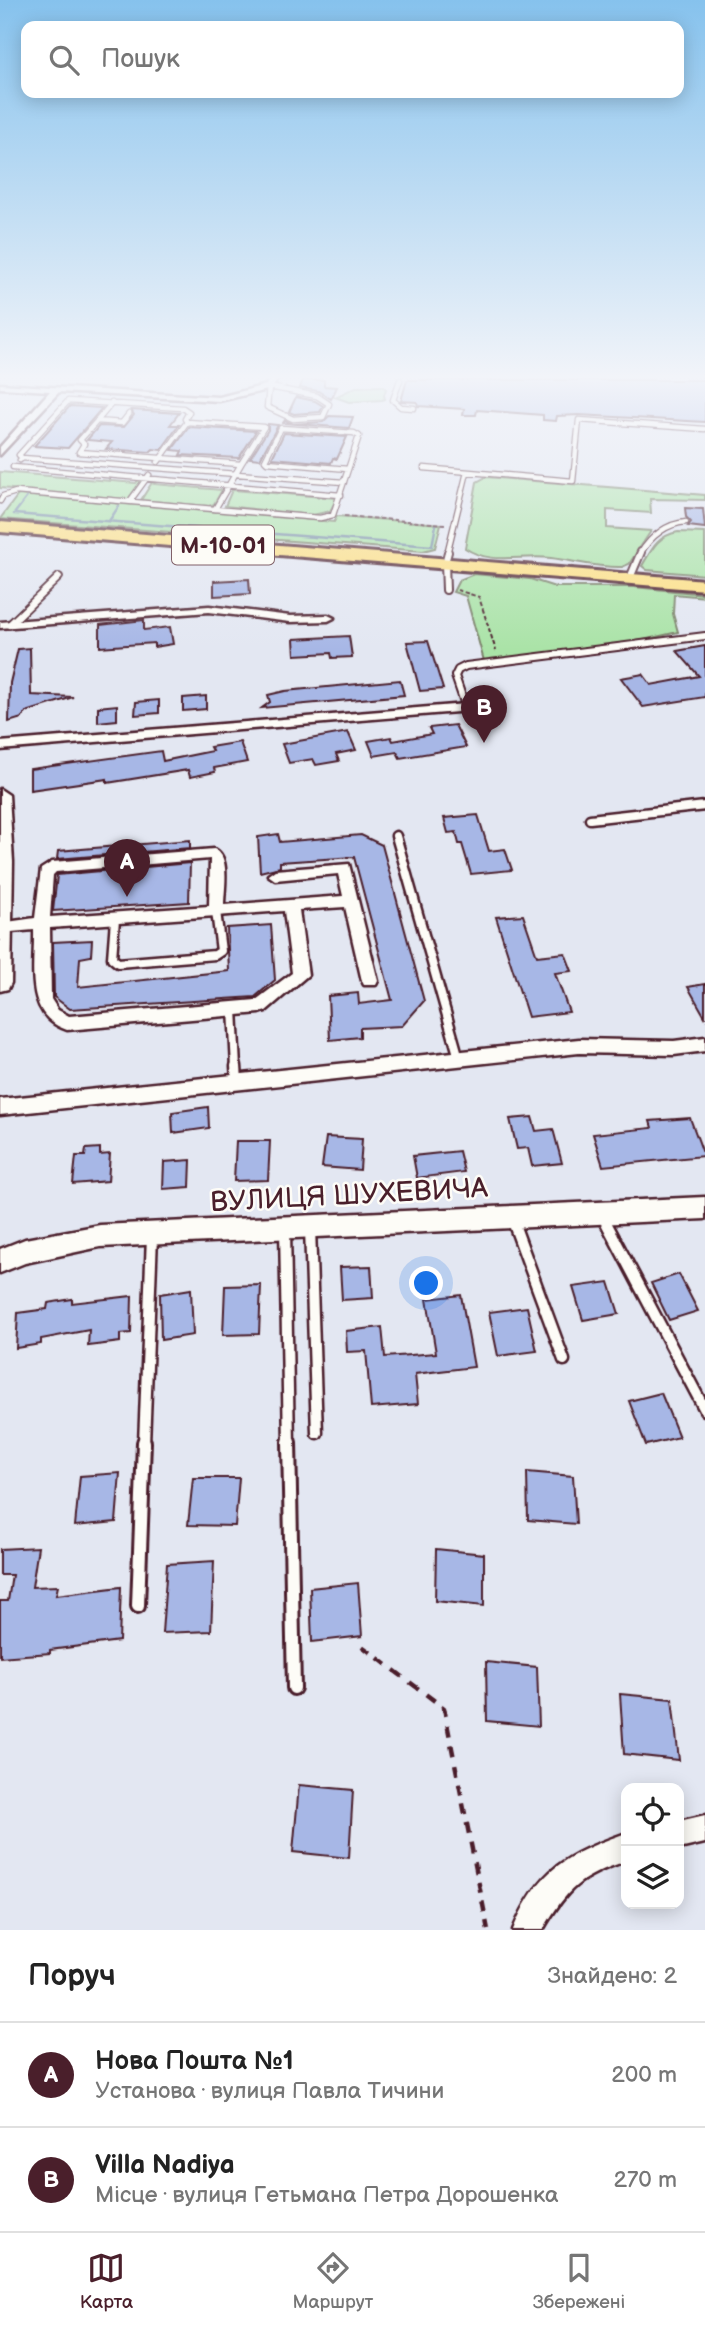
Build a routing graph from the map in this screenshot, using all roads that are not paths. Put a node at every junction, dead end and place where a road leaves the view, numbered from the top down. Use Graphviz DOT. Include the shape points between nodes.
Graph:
graph roads {
  1 [pos="54,470"];
  2 [pos="152,470"];
  3 [pos="182,470"];
  4 [pos="237,470"];
  5 [pos="348,470"];
  6 [pos="446,470"];
  7 [pos="574,470"];
  8 [pos="467,472"];
  9 [pos="235,474"];
  10 [pos="147,477"];
  11 [pos="344,482"];
  12 [pos="229,485"];
  13 [pos="341,495"];
  14 [pos="0,501"];
  15 [pos="130,501"];
  16 [pos="215,509"];
  17 [pos="686,523"];
  18 [pos="0,527"];
  19 [pos="445,564"];
  20 [pos="59,577"];
  21 [pos="630,578"];
  22 [pos="705,585"];
  23 [pos="446,590"];
  24 [pos="328,618"];
  25 [pos="4,625"];
  26 [pos="705,636"];
  27 [pos="466,708"];
  28 [pos="0,746"];
  29 [pos="705,806"];
  30 [pos="1,808"];
  31 [pos="590,819"];
  32 [pos="396,836"];
  33 [pos="275,875"];
  34 [pos="352,901"];
  35 [pos="291,906"];
  36 [pos="216,911"];
  37 [pos="115,919"];
  38 [pos="41,923"];
  39 [pos="3,928"];
  40 [pos="370,981"];
  41 [pos="0,983"];
  42 [pos="233,1009"];
  43 [pos="705,1044"];
  44 [pos="459,1058"];
  45 [pos="237,1081"];
  46 [pos="0,1107"];
  47 [pos="705,1208"];
  48 [pos="601,1213"];
  49 [pos="511,1217"];
  50 [pos="310,1225"];
  51 [pos="286,1226"];
  52 [pos="152,1233"];
  53 [pos="0,1261"];
  54 [pos="564,1360"];
  55 [pos="705,1410"];
  56 [pos="317,1433"];
  57 [pos="138,1606"];
  58 [pos="294,1688"];
  59 [pos="705,1829"];
  60 [pos="684,1834"];
  61 [pos="621,1849"];
  62 [pos="527,1930"];
  1 -- 10 [label="lane"];
  2 -- 10 [label="lane"];
  3 -- 9 [label="lane"];
  4 -- 9 [label="lane"];
  5 -- 11 [label="lane"];
  6 -- 8 [label="lane"];
  7 -- 8 [label="lane" via="573,481"];
  8 -- 19 [label="lane"];
  9 -- 11 [label="lane"];
  9 -- 12 [label="lane"];
  10 -- 12 [label="lane"];
  10 -- 15 [label="lane"];
  11 -- 13 [label="lane"];
  12 -- 13 [label="lane"];
  12 -- 16 [label="lane"];
  13 -- 16 [label="lane" via="333,515 320,518"];
  14 -- 15 [label="lane" via="16,492"];
  15 -- 16 [label="lane"];
  17 -- 21 [label="lane" via="653,534"];
  18 -- 19 [label="highway, М-10-01"];
  19 -- 21 [label="highway, М-10-01"];
  19 -- 23 [label="lane"];
  20 -- 25 [label="lane"];
  21 -- 22 [label="highway, М-10-01"];
  24 -- 25 [label="street" via="290,619 209,609"];
  26 -- 27 [label="lane" via="466,666 455,673"];
  27 -- 28 [label="street"];
  29 -- 31 [label="lane"];
  30 -- 39 [label="main road"];
  32 -- 44 [label="lane"];
  33 -- 34 [label="street" via="344,868"];
  34 -- 35 [label="street"];
  34 -- 40 [label="street"];
  35 -- 36 [label="street"];
  35 -- 42 [label="street" via="300,975 260,1006"];
  36 -- 37 [label="street"];
  36 -- 37 [label="lane" via="221,951 215,955 118,963 112,958"];
  36 -- 38 [label="street" via="214,854 52,867 46,873"];
  37 -- 38 [label="street"];
  38 -- 39 [label="street"];
  38 -- 42 [label="street" via="43,1000 52,1015 67,1023"];
  39 -- 41 [label="main road"];
  42 -- 45 [label="lane"];
  43 -- 44 [label="street" via="674,1048 579,1046"];
  44 -- 45 [label="street"];
  45 -- 46 [label="street"];
  47 -- 48 [label="street, ВУЛИЦЯ ШУХЕВИЧА"];
  48 -- 49 [label="street, ВУЛИЦЯ ШУХЕВИЧА"];
  48 -- 55 [label="lane"];
  49 -- 50 [label="street, ВУЛИЦЯ ШУХЕВИЧА"];
  49 -- 54 [label="lane"];
  50 -- 51 [label="street, ВУЛИЦЯ ШУХЕВИЧА"];
  50 -- 56 [label="lane"];
  51 -- 52 [label="street, ВУЛИЦЯ ШУХЕВИЧА"];
  51 -- 58 [label="lane"];
  52 -- 53 [label="street, ВУЛИЦЯ ШУХЕВИЧА" via="100,1236"];
  52 -- 57 [label="lane"];
  59 -- 60 [label="street"];
  61 -- 62 [label="street" via="568,1870 554,1884"];
}
